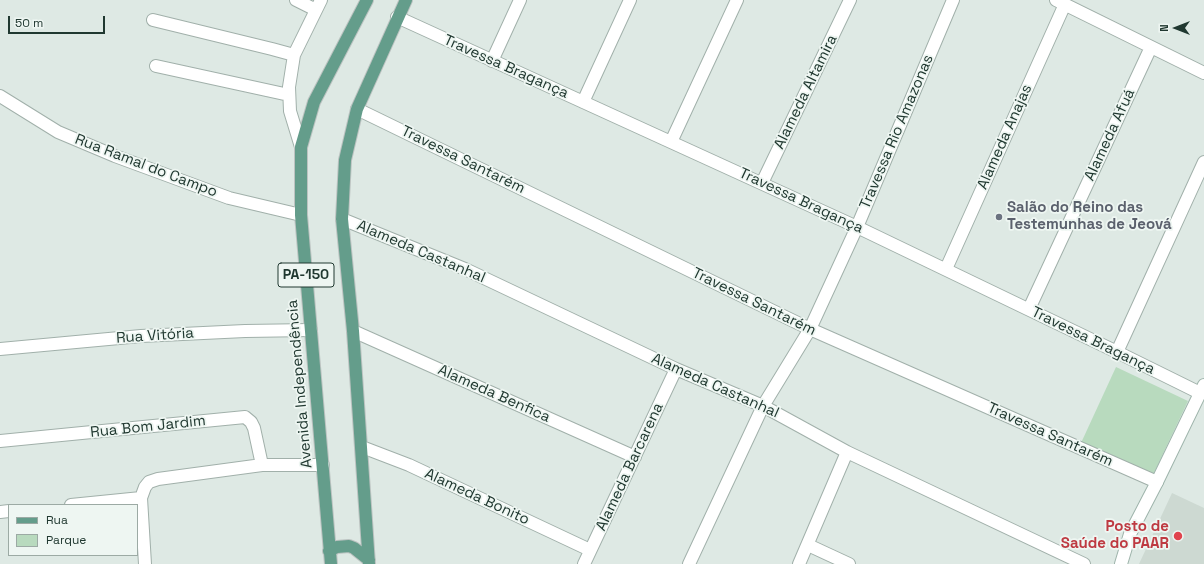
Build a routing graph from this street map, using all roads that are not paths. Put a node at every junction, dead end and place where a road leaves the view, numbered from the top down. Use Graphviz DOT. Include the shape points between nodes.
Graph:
graph roads {
  1 [pos="296,0"];
  2 [pos="367,0"];
  3 [pos="406,0"];
  4 [pos="520,0"];
  5 [pos="630,0"];
  6 [pos="737,0"];
  7 [pos="850,0"];
  8 [pos="953,0"];
  9 [pos="1060,2"];
  10 [pos="319,5"];
  11 [pos="397,17"];
  12 [pos="153,20"];
  13 [pos="1151,47"];
  14 [pos="294,55"];
  15 [pos="492,61"];
  16 [pos="156,66"];
  17 [pos="1204,73"];
  18 [pos="289,95"];
  19 [pos="0,96"];
  20 [pos="583,102"];
  21 [pos="357,109"];
  22 [pos="671,142"];
  23 [pos="301,147"];
  24 [pos="1204,162"];
  25 [pos="762,183"];
  26 [pos="301,215"];
  27 [pos="342,219"];
  28 [pos="857,227"];
  29 [pos="946,269"];
  30 [pos="1029,309"];
  31 [pos="810,329"];
  32 [pos="311,330"];
  33 [pos="353,331"];
  34 [pos="0,349"];
  35 [pos="1118,352"];
  36 [pos="676,369"];
  37 [pos="1202,389"];
  38 [pos="763,406"];
  39 [pos="0,442"];
  40 [pos="362,447"];
  41 [pos="847,452"];
  42 [pos="635,457"];
  43 [pos="262,465"];
  44 [pos="323,465"];
  45 [pos="1157,482"];
  46 [pos="141,498"];
  47 [pos="81,504"];
  48 [pos="808,545"];
  49 [pos="590,550"];
  50 [pos="329,551"];
  51 [pos="370,563"];
  52 [pos="145,564"];
  53 [pos="331,564"];
  54 [pos="584,564"];
  55 [pos="689,564"];
  56 [pos="799,564"];
  57 [pos="849,564"];
  58 [pos="1084,564"];
  59 [pos="1121,564"];
  1 -- 10 [label="street"];
  2 -- 23 [label="main road, Avenida Independência / PA-150" via="314,102"];
  3 -- 11 [label="main road, PA-150"];
  4 -- 15 [label="street"];
  5 -- 20 [label="street"];
  6 -- 22 [label="street"];
  7 -- 25 [label="street, Alameda Altamira"];
  8 -- 28 [label="street, Travessa Rio Amazonas"];
  9 -- 13 [label="street"];
  9 -- 29 [label="street, Alameda Anajas"];
  10 -- 14 [label="street"];
  11 -- 15 [label="street, Travessa Bragança"];
  11 -- 21 [label="main road, PA-150"];
  12 -- 14 [label="street"];
  13 -- 17 [label="street"];
  13 -- 30 [label="street, Alameda Afuá"];
  14 -- 18 [label="street"];
  15 -- 20 [label="street, Travessa Bragança"];
  16 -- 18 [label="street"];
  18 -- 23 [label="street" via="290,111"];
  19 -- 26 [label="street, Rua Ramal do Campo" via="58,132 129,161 229,198"];
  20 -- 22 [label="street, Travessa Bragança"];
  21 -- 27 [label="main road, PA-150" via="345,160"];
  21 -- 31 [label="street, Travessa Santarém"];
  22 -- 25 [label="street, Travessa Bragança"];
  23 -- 26 [label="main road, Avenida Independência / PA-150"];
  24 -- 35 [label="street"];
  25 -- 28 [label="street, Travessa Bragança"];
  26 -- 32 [label="main road, Avenida Independência / PA-150"];
  27 -- 33 [label="main road, PA-150"];
  27 -- 36 [label="street, Alameda Castanhal" via="465,268"];
  28 -- 29 [label="street, Travessa Bragança"];
  28 -- 31 [label="street, Travessa Rio Amazonas"];
  29 -- 30 [label="street, Travessa Bragança"];
  30 -- 35 [label="street, Travessa Bragança"];
  31 -- 38 [label="street, Travessa Rio Amazonas"];
  31 -- 45 [label="street, Travessa Santarém"];
  32 -- 34 [label="street, Rua Vitória" via="141,336"];
  32 -- 44 [label="main road, Avenida Independência / PA-150"];
  33 -- 40 [label="main road, PA-150"];
  33 -- 42 [label="street, Alameda Benfica"];
  35 -- 37 [label="street, Travessa Bragança"];
  36 -- 38 [label="street, Alameda Castanhal"];
  36 -- 42 [label="street, Alameda Barcarena"];
  37 -- 45 [label="street"];
  38 -- 41 [label="street, Alameda Castanhal"];
  38 -- 55 [label="street, Travessa Rio Amazonas"];
  39 -- 43 [label="street, Rua Bom Jardim" via="245,418 254,428"];
  40 -- 49 [label="street, Alameda Bonito" via="409,465"];
  40 -- 51 [label="main road, PA-150"];
  41 -- 48 [label="street"];
  41 -- 58 [label="street, Alameda Castanhal"];
  42 -- 49 [label="street, Alameda Barcarena"];
  43 -- 44 [label="street"];
  43 -- 46 [label="street" via="158,479 149,482"];
  44 -- 50 [label="main road, Avenida Independência / PA-150"];
  45 -- 59 [label="street" via="1130,534"];
  46 -- 47 [label="street"];
  46 -- 52 [label="street"];
  48 -- 56 [label="street"];
  48 -- 57 [label="street"];
  49 -- 54 [label="street, Alameda Barcarena"];
  50 -- 51 [label="main road" via="349,546"];
  50 -- 53 [label="main road, Avenida Independência / PA-150"];
}
